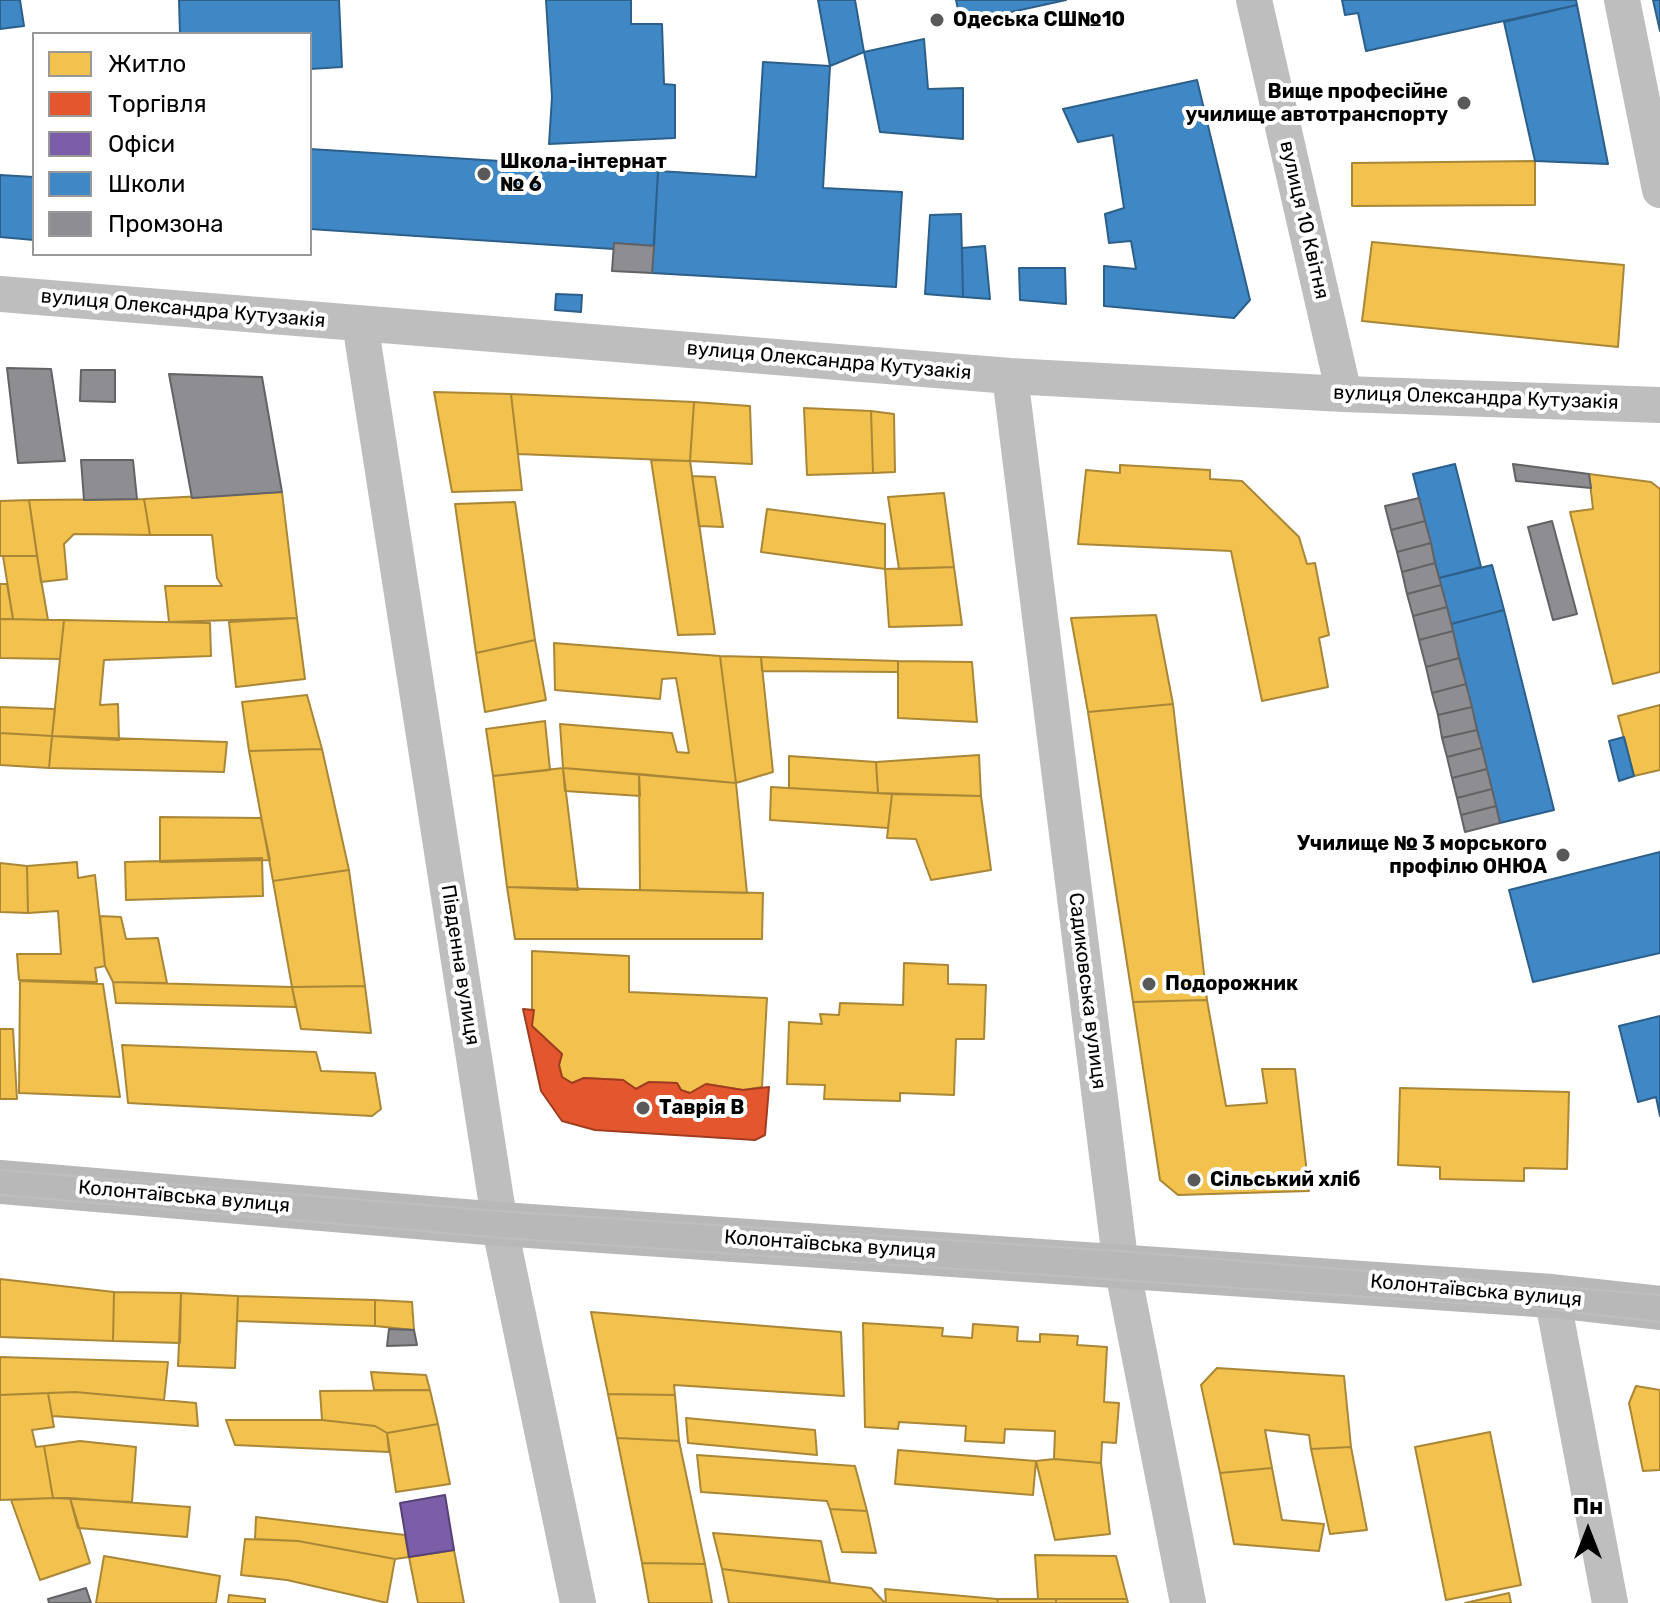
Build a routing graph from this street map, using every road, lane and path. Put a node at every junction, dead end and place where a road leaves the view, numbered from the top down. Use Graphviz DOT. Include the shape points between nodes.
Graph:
graph roads {
  1 [pos="1254,0"];
  2 [pos="1622,0"];
  3 [pos="1660,190"];
  4 [pos="0,294"];
  5 [pos="360,323"];
  6 [pos="1010,376"];
  7 [pos="1344,394"];
  8 [pos="1660,405"];
  9 [pos="0,1182"];
  10 [pos="500,1224"];
  11 [pos="1123,1264"];
  12 [pos="1552,1296"];
  13 [pos="1660,1308"];
  14 [pos="578,1603"];
  15 [pos="1188,1603"];
  16 [pos="1610,1603"];
  1 -- 7 [label="street, вулиця 10 Квітня"];
  2 -- 3 [label="street"];
  4 -- 5 [label="street, вулиця Олександра Кутузакія"];
  5 -- 6 [label="street, вулиця Олександра Кутузакія"];
  5 -- 10 [label="street, Південна вулиця"];
  6 -- 7 [label="street, вулиця Олександра Кутузакія"];
  6 -- 11 [label="street, Садиковська вулиця"];
  7 -- 8 [label="street, вулиця Олександра Кутузакія"];
  9 -- 10 [label="main road, Колонтаївська вулиця"];
  10 -- 11 [label="main road, Колонтаївська вулиця"];
  10 -- 14 [label="street, Південна вулиця"];
  11 -- 12 [label="main road, Колонтаївська вулиця"];
  11 -- 15 [label="street, Садиковська вулиця"];
  12 -- 13 [label="main road, Колонтаївська вулиця"];
  12 -- 16 [label="street"];
}
